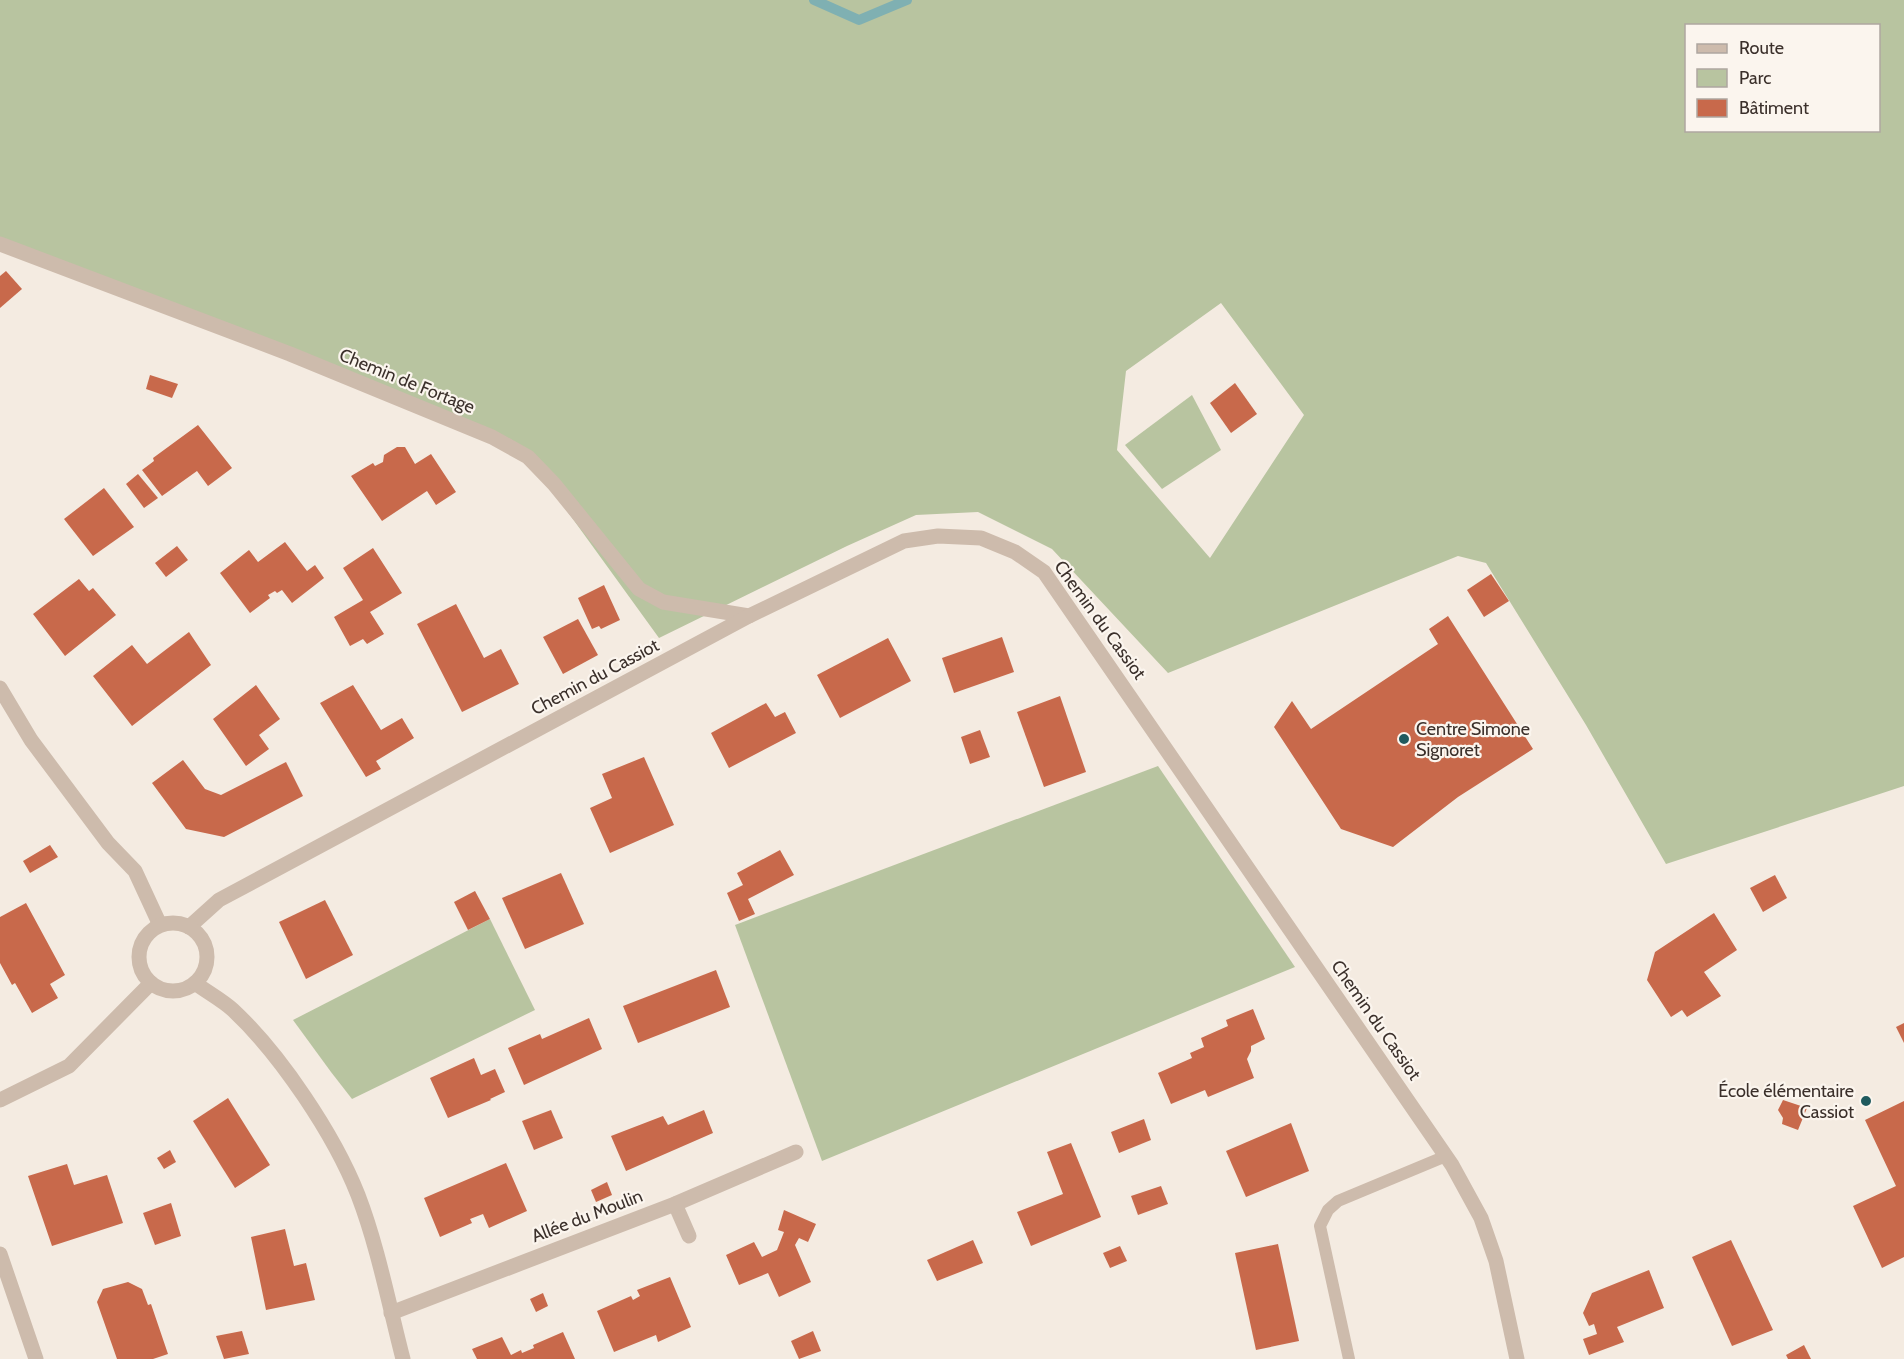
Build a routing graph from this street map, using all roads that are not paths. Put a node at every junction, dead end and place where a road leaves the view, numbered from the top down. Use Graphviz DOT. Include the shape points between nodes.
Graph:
graph roads {
  1 [pos="0,244"];
  2 [pos="749,616"];
  3 [pos="0,688"];
  4 [pos="160,926"];
  5 [pos="189,927"];
  6 [pos="151,983"];
  7 [pos="195,983"];
  8 [pos="0,1100"];
  9 [pos="796,1152"];
  10 [pos="1446,1156"];
  11 [pos="675,1204"];
  12 [pos="689,1236"];
  13 [pos="0,1254"];
  14 [pos="391,1313"];
  15 [pos="36,1359"];
  16 [pos="403,1359"];
  17 [pos="1349,1359"];
  18 [pos="1517,1359"];
  1 -- 2 [label="street, Chemin de Fortage" via="290,354 492,437 528,457 541,470 639,589 663,602"];
  2 -- 5 [label="street, Chemin du Cassiot" via="219,900"];
  2 -- 10 [label="street, Chemin du Cassiot" via="904,541 938,536 981,538 1016,552 1044,572"];
  3 -- 4 [label="street" via="31,740 108,843 135,871"];
  4 -- 5 [label="street" via="175,922"];
  4 -- 6 [label="street" via="148,934 139,959"];
  5 -- 7 [label="street" via="202,938 208,953 205,970"];
  6 -- 7 [label="street" via="173,991"];
  6 -- 8 [label="street" via="69,1066"];
  7 -- 14 [label="street" via="232,1009 314,1111 358,1196"];
  9 -- 11 [label="street, Allée du Moulin"];
  10 -- 17 [label="lane" via="1338,1201 1320,1226"];
  10 -- 18 [label="street, Chemin du Cassiot" via="1481,1218 1496,1261"];
  11 -- 12 [label="street"];
  11 -- 14 [label="street, Allée du Moulin"];
  13 -- 15 [label="street"];
  14 -- 16 [label="street"];
}
